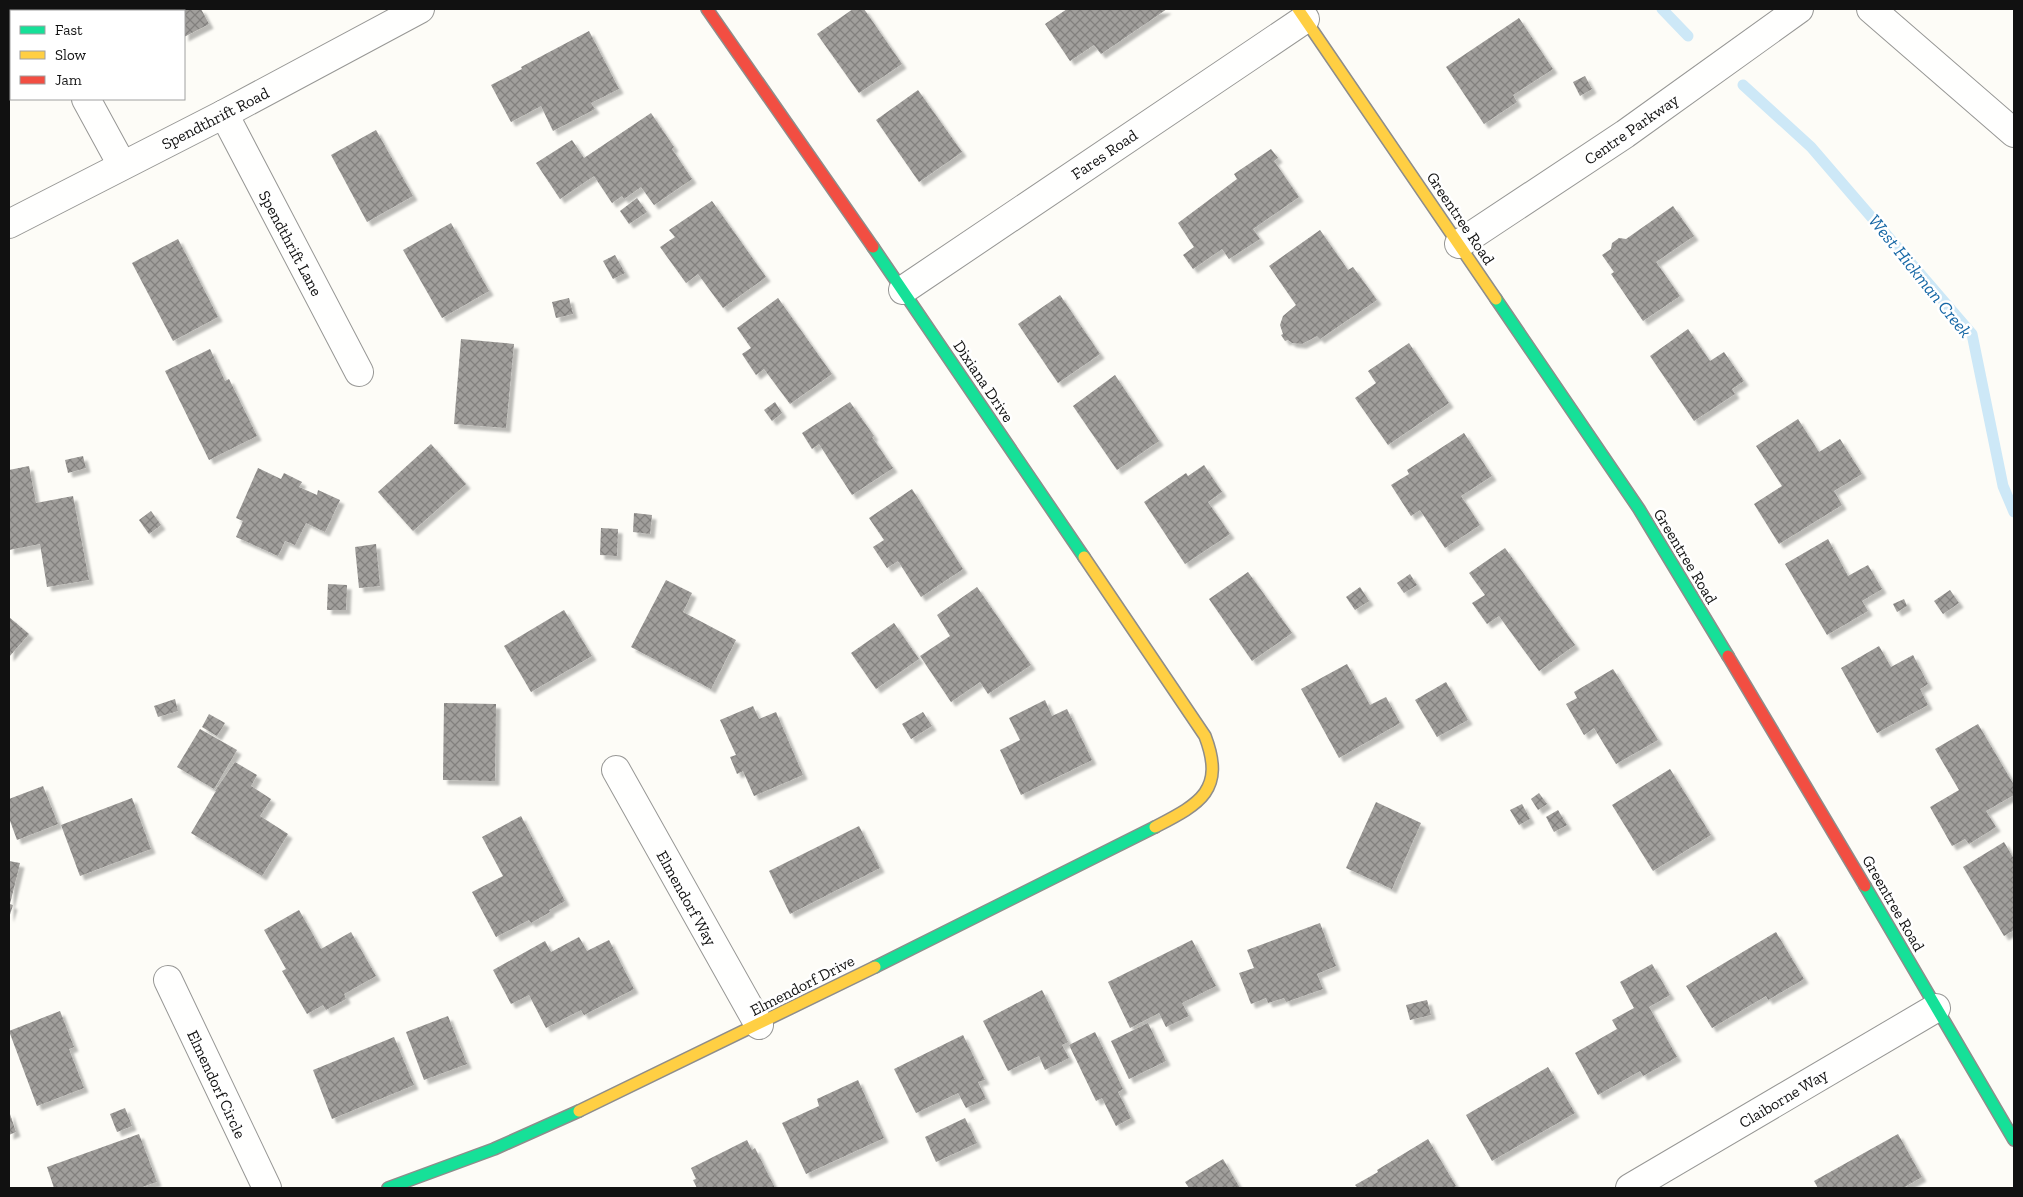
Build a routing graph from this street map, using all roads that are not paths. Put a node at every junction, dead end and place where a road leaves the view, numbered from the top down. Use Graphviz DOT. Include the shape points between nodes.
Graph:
graph roads {
  1 [pos="420,9"];
  2 [pos="707,9"];
  3 [pos="1799,9"];
  4 [pos="1871,9"];
  5 [pos="1301,14"];
  6 [pos="87,100"];
  7 [pos="224,114"];
  8 [pos="2014,133"];
  9 [pos="122,165"];
  10 [pos="9,224"];
  11 [pos="1459,244"];
  12 [pos="903,290"];
  13 [pos="359,372"];
  14 [pos="616,770"];
  15 [pos="1212,780"];
  16 [pos="168,980"];
  17 [pos="1936,1008"];
  18 [pos="759,1025"];
  19 [pos="2014,1140"];
  20 [pos="267,1188"];
  21 [pos="388,1188"];
  22 [pos="1630,1188"];
  1 -- 7 [label="street, Spendthrift Road"];
  2 -- 12 [label="street, Dixiana Drive"];
  3 -- 11 [label="street, Centre Parkway" via="1625,134"];
  4 -- 8 [label="street"];
  5 -- 11 [label="street, Greentree Road"];
  5 -- 12 [label="street, Fares Road"];
  6 -- 9 [label="street"];
  7 -- 9 [label="street, Spendthrift Road"];
  7 -- 13 [label="street, Spendthrift Lane"];
  9 -- 10 [label="street, Spendthrift Road"];
  11 -- 17 [label="street, Greentree Road" via="1639,509"];
  12 -- 15 [label="street, Dixiana Drive" via="1205,736 1213,754"];
  14 -- 18 [label="street, Elmendorf Way"];
  15 -- 18 [label="street, Elmendorf Drive" via="1201,800 1186,811"];
  16 -- 20 [label="street, Elmendorf Circle"];
  17 -- 19 [label="street, Greentree Road"];
  17 -- 22 [label="street, Claiborne Way"];
  18 -- 21 [label="street, Elmendorf Drive" via="607,1099 494,1149"];
}
